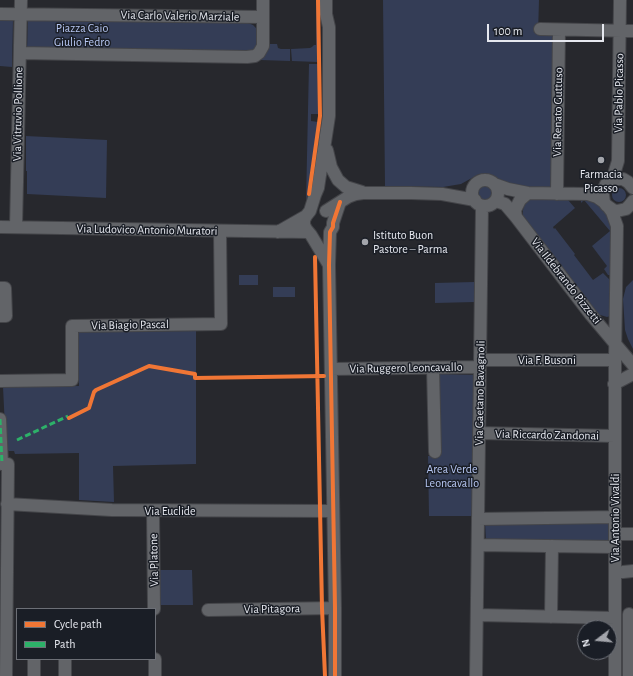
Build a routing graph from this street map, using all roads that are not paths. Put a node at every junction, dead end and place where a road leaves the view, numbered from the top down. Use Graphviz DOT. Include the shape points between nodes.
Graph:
graph roads {
  1 [pos="21,0"];
  2 [pos="263,0"];
  3 [pos="326,0"];
  4 [pos="331,0"];
  5 [pos="620,0"];
  6 [pos="0,14"];
  7 [pos="21,14"];
  8 [pos="263,17"];
  9 [pos="328,27"];
  10 [pos="540,29"];
  11 [pos="559,30"];
  12 [pos="620,31"];
  13 [pos="633,32"];
  14 [pos="20,53"];
  15 [pos="327,133"];
  16 [pos="618,161"];
  17 [pos="494,184"];
  18 [pos="607,184"];
  19 [pos="630,185"];
  20 [pos="318,188"];
  21 [pos="474,188"];
  22 [pos="365,193"];
  23 [pos="442,194"];
  24 [pos="528,194"];
  25 [pos="557,194"];
  26 [pos="588,194"];
  27 [pos="496,200"];
  28 [pos="340,202"];
  29 [pos="478,203"];
  30 [pos="607,205"];
  31 [pos="629,205"];
  32 [pos="325,210"];
  33 [pos="308,214"];
  34 [pos="516,217"];
  35 [pos="617,226"];
  36 [pos="0,227"];
  37 [pos="16,227"];
  38 [pos="332,227"];
  39 [pos="220,231"];
  40 [pos="277,232"];
  41 [pos="309,234"];
  42 [pos="329,265"];
  43 [pos="0,288"];
  44 [pos="591,315"];
  45 [pos="0,316"];
  46 [pos="615,318"];
  47 [pos="615,343"];
  48 [pos="614,360"];
  49 [pos="480,363"];
  50 [pos="633,365"];
  51 [pos="433,368"];
  52 [pos="331,369"];
  53 [pos="633,374"];
  54 [pos="0,381"];
  55 [pos="614,384"];
  56 [pos="0,419"];
  57 [pos="479,433"];
  58 [pos="615,436"];
  59 [pos="435,452"];
  60 [pos="8,504"];
  61 [pos="153,511"];
  62 [pos="333,511"];
  63 [pos="615,517"];
  64 [pos="478,519"];
  65 [pos="615,534"];
  66 [pos="633,534"];
  67 [pos="4,538"];
  68 [pos="478,545"];
  69 [pos="552,546"];
  70 [pos="615,547"];
  71 [pos="3,582"];
  72 [pos="154,608"];
  73 [pos="335,608"];
  74 [pos="208,610"];
  75 [pos="629,614"];
  76 [pos="477,616"];
  77 [pos="551,617"];
  78 [pos="615,618"];
  79 [pos="12,641"];
  80 [pos="34,660"];
  81 [pos="65,660"];
  82 [pos="155,660"];
  83 [pos="6,676"];
  84 [pos="34,676"];
  85 [pos="65,676"];
  86 [pos="155,676"];
  87 [pos="335,676"];
  88 [pos="476,676"];
  89 [pos="615,676"];
  90 [pos="629,676"];
  1 -- 7 [label="street, Via Vitruvio Pollione"];
  2 -- 8 [label="street"];
  3 -- 9 [label="street"];
  4 -- 9 [label="street"];
  5 -- 12 [label="street, Via Pablo Picasso"];
  6 -- 7 [label="street, Via Carlo Valerio Marziale"];
  7 -- 8 [label="street, Via Carlo Valerio Marziale"];
  7 -- 14 [label="street, Via Vitruvio Pollione"];
  8 -- 14 [label="street" via="263,46 259,53 251,57"];
  9 -- 15 [label="street"];
  10 -- 11 [label="street"];
  11 -- 12 [label="street"];
  11 -- 25 [label="street, Via Renato Guttuso"];
  12 -- 13 [label="street"];
  12 -- 16 [label="street, Via Pablo Picasso"];
  14 -- 37 [label="street, Via Vitruvio Pollione"];
  15 -- 20 [label="street"];
  15 -- 22 [label="street" via="329,160 337,178 346,187"];
  16 -- 18 [label="street, Via Pablo Picasso" via="614,174"];
  16 -- 19 [label="street, Via Pablo Picasso"];
  17 -- 21 [label="street" via="483,181"];
  17 -- 24 [label="street"];
  17 -- 27 [label="street" via="498,190"];
  18 -- 19 [label="street, Via Pablo Picasso" via="614,179 624,179"];
  18 -- 26 [label="street"];
  18 -- 30 [label="street, Via Pablo Picasso" via="603,194"];
  20 -- 32 [label="street"];
  20 -- 33 [label="street"];
  21 -- 23 [label="street"];
  21 -- 29 [label="street" via="473,194"];
  22 -- 23 [label="street"];
  22 -- 28 [label="street" via="350,196"];
  23 -- 29 [label="street"];
  24 -- 25 [label="street"];
  24 -- 27 [label="street"];
  24 -- 34 [label="street" via="520,200 515,210"];
  25 -- 26 [label="street"];
  26 -- 30 [label="street"];
  27 -- 29 [label="street" via="485,206"];
  27 -- 34 [label="street, Via Ildebrando Pizzetti" via="505,204"];
  28 -- 32 [label="street"];
  28 -- 38 [label="street"];
  29 -- 49 [label="street, Via Gaetano Bavagnoli"];
  30 -- 31 [label="street, Via Pablo Picasso" via="617,211"];
  30 -- 35 [label="street, Via Pablo Picasso"];
  31 -- 35 [label="street, Via Pablo Picasso"];
  32 -- 33 [label="street" via="318,208"];
  32 -- 38 [label="street" via="332,218"];
  33 -- 40 [label="street, Via Ludovico Antonio Muratori"];
  33 -- 41 [label="street" via="304,225"];
  34 -- 44 [label="street, Via Ildebrando Pizzetti"];
  35 -- 46 [label="street, Via Pablo Picasso"];
  36 -- 37 [label="street, Via Ludovico Antonio Muratori"];
  37 -- 39 [label="street, Via Ludovico Antonio Muratori"];
  38 -- 41 [label="street" via="319,238"];
  38 -- 42 [label="street"];
  39 -- 40 [label="street, Via Ludovico Antonio Muratori"];
  39 -- 54 [label="street, Via Biagio Pascal" via="221,324 72,326 72,380"];
  40 -- 41 [label="street, Via Ludovico Antonio Muratori"];
  41 -- 42 [label="street"];
  42 -- 52 [label="street"];
  43 -- 45 [label="street" via="6,288 6,316"];
  44 -- 46 [label="street" via="602,321"];
  44 -- 47 [label="street, Via Ildebrando Pizzetti"];
  46 -- 47 [label="street, Via Pablo Picasso"];
  47 -- 48 [label="street, Via Pablo Picasso"];
  47 -- 50 [label="street, Via Ildebrando Pizzetti"];
  48 -- 49 [label="street, Via F. Busoni"];
  48 -- 55 [label="street, Via Antonio Vivaldi"];
  49 -- 51 [label="street, Via Ruggero Leoncavallo"];
  49 -- 57 [label="street, Via Gaetano Bavagnoli"];
  51 -- 52 [label="street, Via Ruggero Leoncavallo"];
  51 -- 59 [label="street"];
  52 -- 62 [label="street"];
  53 -- 55 [label="street"];
  55 -- 58 [label="street, Via Antonio Vivaldi"];
  56 -- 60 [label="street"];
  57 -- 58 [label="street, Via Riccardo Zandonai"];
  57 -- 64 [label="street, Via Gaetano Bavagnoli"];
  58 -- 63 [label="street, Via Antonio Vivaldi"];
  60 -- 61 [label="street, Via Euclide"];
  60 -- 67 [label="street"];
  61 -- 62 [label="street, Via Euclide"];
  61 -- 72 [label="street, Via Platone"];
  62 -- 73 [label="street"];
  63 -- 64 [label="street"];
  63 -- 65 [label="street, Via Antonio Vivaldi"];
  64 -- 68 [label="street, Via Gaetano Bavagnoli"];
  65 -- 66 [label="street"];
  65 -- 70 [label="street, Via Antonio Vivaldi"];
  67 -- 71 [label="street"];
  68 -- 69 [label="street"];
  68 -- 76 [label="street, Via Gaetano Bavagnoli"];
  69 -- 70 [label="street"];
  69 -- 77 [label="street"];
  70 -- 78 [label="street, Via Antonio Vivaldi"];
  71 -- 79 [label="street"];
  73 -- 74 [label="street, Via Pitagora"];
  73 -- 87 [label="street"];
  75 -- 90 [label="street"];
  76 -- 77 [label="street"];
  76 -- 88 [label="street, Via Gaetano Bavagnoli"];
  77 -- 78 [label="street"];
  78 -- 89 [label="street, Via Antonio Vivaldi"];
  79 -- 83 [label="street"];
  80 -- 84 [label="street"];
  81 -- 85 [label="street"];
  82 -- 86 [label="street"];
}
